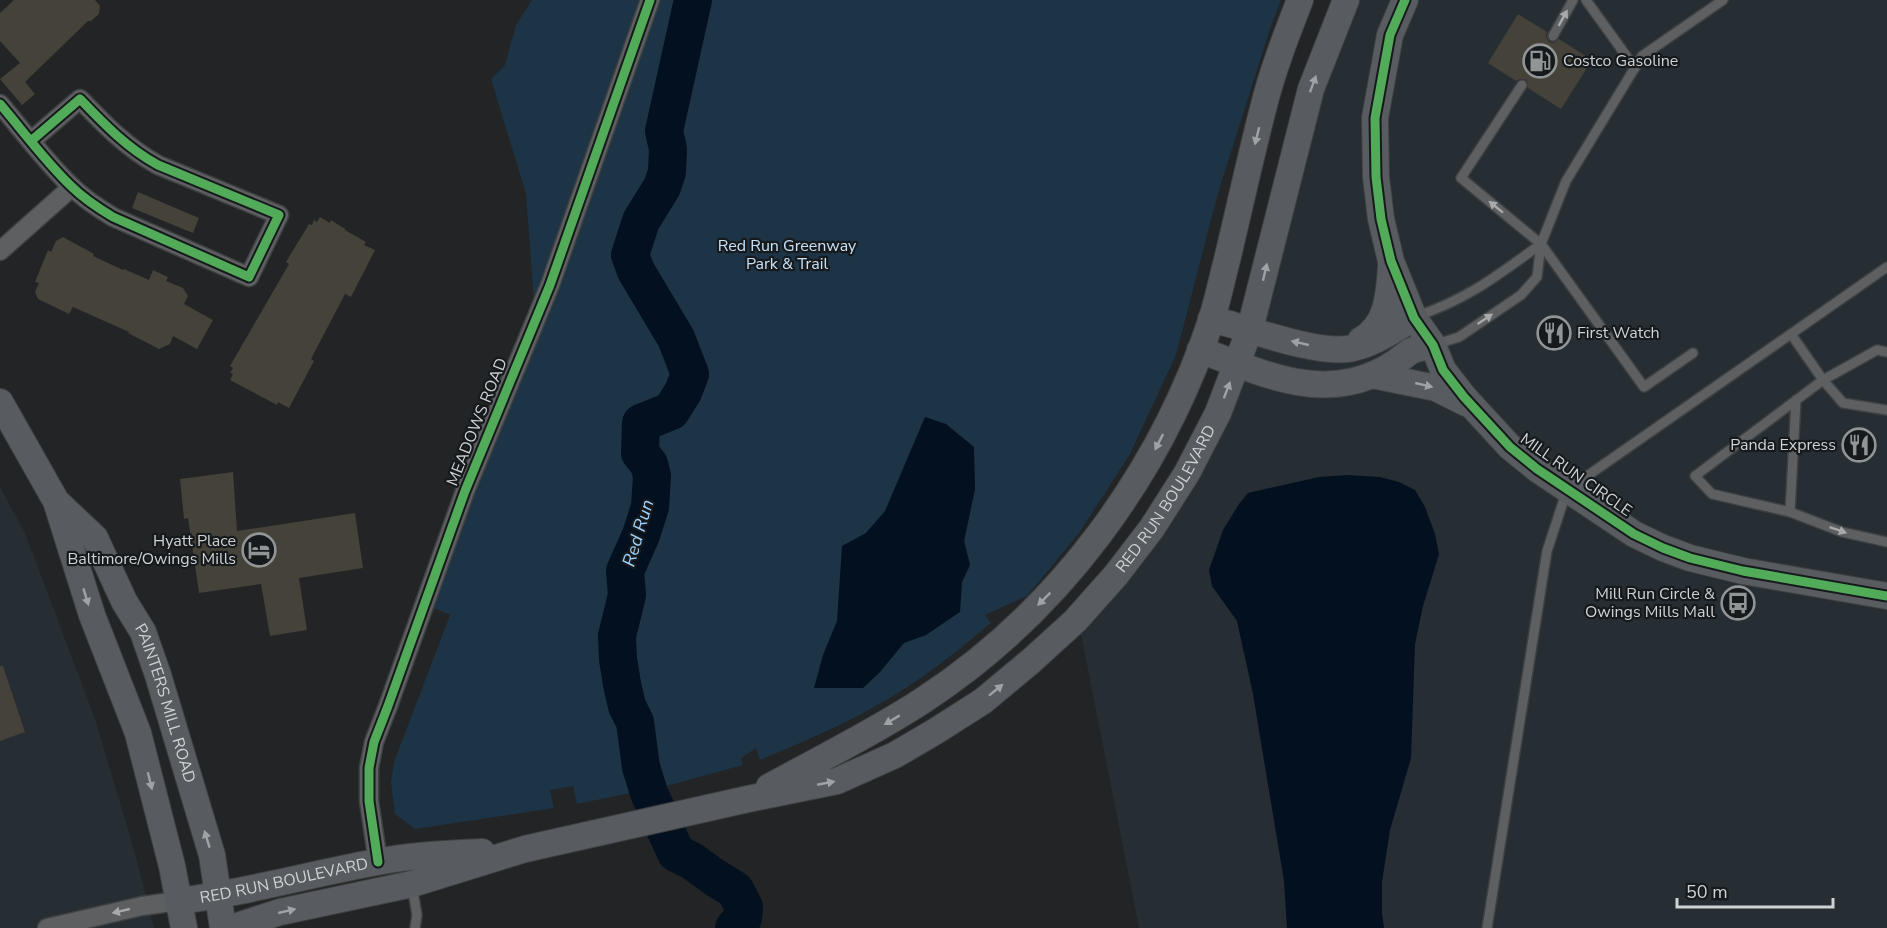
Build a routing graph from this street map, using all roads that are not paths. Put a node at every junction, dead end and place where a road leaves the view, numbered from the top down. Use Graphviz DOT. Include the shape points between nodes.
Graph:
graph roads {
  1 [pos="650,0"];
  2 [pos="1300,0"];
  3 [pos="1346,0"];
  4 [pos="1405,0"];
  5 [pos="1573,0"];
  6 [pos="1586,0"];
  7 [pos="1723,0"];
  8 [pos="1553,36"];
  9 [pos="1635,68"];
  10 [pos="1522,85"];
  11 [pos="0,104"];
  12 [pos="31,141"];
  13 [pos="72,187"];
  14 [pos="1541,244"];
  15 [pos="0,251"];
  16 [pos="1391,261"];
  17 [pos="1887,267"];
  18 [pos="1414,318"];
  19 [pos="1211,319"];
  20 [pos="1251,329"];
  21 [pos="1791,334"];
  22 [pos="1433,345"];
  23 [pos="1347,349"];
  24 [pos="1200,350"];
  25 [pos="1887,352"];
  26 [pos="1693,353"];
  27 [pos="1237,363"];
  28 [pos="1372,375"];
  29 [pos="1823,380"];
  30 [pos="1796,400"];
  31 [pos="0,402"];
  32 [pos="1472,406"];
  33 [pos="1887,410"];
  34 [pos="1568,490"];
  35 [pos="56,501"];
  36 [pos="1790,512"];
  37 [pos="1884,540"];
  38 [pos="1887,596"];
  39 [pos="748,798"];
  40 [pos="378,862"];
  41 [pos="408,871"];
  42 [pos="218,896"];
  43 [pos="178,901"];
  44 [pos="47,928"];
  45 [pos="184,928"];
  46 [pos="223,928"];
  47 [pos="231,928"];
  48 [pos="416,928"];
  49 [pos="1487,928"];
  1 -- 40 [label="street, MEADOWS ROAD" via="550,285 465,491 374,742 369,801"];
  2 -- 19 [label="main road, RED RUN BOULEVARD, one-way" via="1264,106"];
  20 -- 3 [label="main road, RED RUN BOULEVARD, one-way" via="1311,89"];
  4 -- 16 [label="main road, MILL RUN CIRCLE" via="1390,34 1375,117 1376,177"];
  8 -- 5 [label="lane, one-way"];
  6 -- 9 [label="lane"];
  7 -- 9 [label="lane" via="1642,56"];
  9 -- 14 [label="lane" via="1566,181"];
  14 -- 10 [label="lane, one-way" via="1461,178"];
  11 -- 12 [label="street"];
  12 -- 13 [label="street"];
  12 -- 13 [label="street" via="80,99 140,155 279,215 249,277 113,217"];
  13 -- 15 [label="street"];
  14 -- 18 [label="lane" via="1469,295"];
  22 -- 14 [label="lane, one-way" via="1459,337 1521,295 1537,277"];
  14 -- 26 [label="lane" via="1644,387"];
  16 -- 18 [label="main road, MILL RUN CIRCLE"];
  16 -- 23 [label="main road" via="1382,318 1367,337"];
  17 -- 21 [label="lane"];
  18 -- 22 [label="main road, MILL RUN CIRCLE"];
  18 -- 23 [label="main road" via="1366,344"];
  19 -- 20 [label="main road"];
  19 -- 24 [label="main road, RED RUN BOULEVARD"];
  23 -- 20 [label="main road, one-way" via="1313,346"];
  20 -- 27 [label="main road, RED RUN BOULEVARD"];
  21 -- 29 [label="lane"];
  21 -- 34 [label="lane"];
  22 -- 28 [label="main road" via="1410,351"];
  22 -- 32 [label="main road, MILL RUN CIRCLE" via="1443,369"];
  24 -- 27 [label="main road"];
  24 -- 39 [label="main road, RED RUN BOULEVARD, one-way" via="1171,418 1123,502 1048,596 965,670 923,701"];
  25 -- 29 [label="lane" via="1877,350"];
  27 -- 28 [label="main road" via="1307,384 1334,384"];
  39 -- 27 [label="main road, RED RUN BOULEVARD, one-way" via="837,781 896,754 982,701 1031,661 1075,621 1152,528 1213,423"];
  28 -- 32 [label="main road, one-way" via="1436,388"];
  29 -- 30 [label="lane"];
  29 -- 33 [label="lane" via="1843,403"];
  30 -- 36 [label="lane"];
  30 -- 36 [label="lane" via="1695,476 1712,494"];
  31 -- 35 [label="main road, PAINTERS MILL ROAD"];
  32 -- 34 [label="main road, MILL RUN CIRCLE" via="1510,447"];
  34 -- 38 [label="main road, MILL RUN CIRCLE" via="1634,534 1690,558 1771,577"];
  34 -- 49 [label="lane" via="1547,550"];
  42 -- 35 [label="main road, PAINTERS MILL ROAD, one-way" via="212,855 143,632 95,538"];
  35 -- 43 [label="main road, PAINTERS MILL ROAD, one-way" via="92,615 138,733"];
  36 -- 37 [label="lane, one-way" via="1842,532"];
  39 -- 41 [label="main road, RED RUN BOULEVARD" via="525,849"];
  40 -- 41 [label="main road, RED RUN BOULEVARD"];
  40 -- 42 [label="main road, RED RUN BOULEVARD"];
  47 -- 41 [label="main road, RED RUN BOULEVARD, one-way"];
  41 -- 48 [label="lane"];
  42 -- 43 [label="main road, RED RUN BOULEVARD"];
  42 -- 46 [label="main road, PAINTERS MILL ROAD"];
  43 -- 44 [label="street, RED RUN BOULEVARD, one-way"];
  43 -- 45 [label="main road, PAINTERS MILL ROAD"];
}
